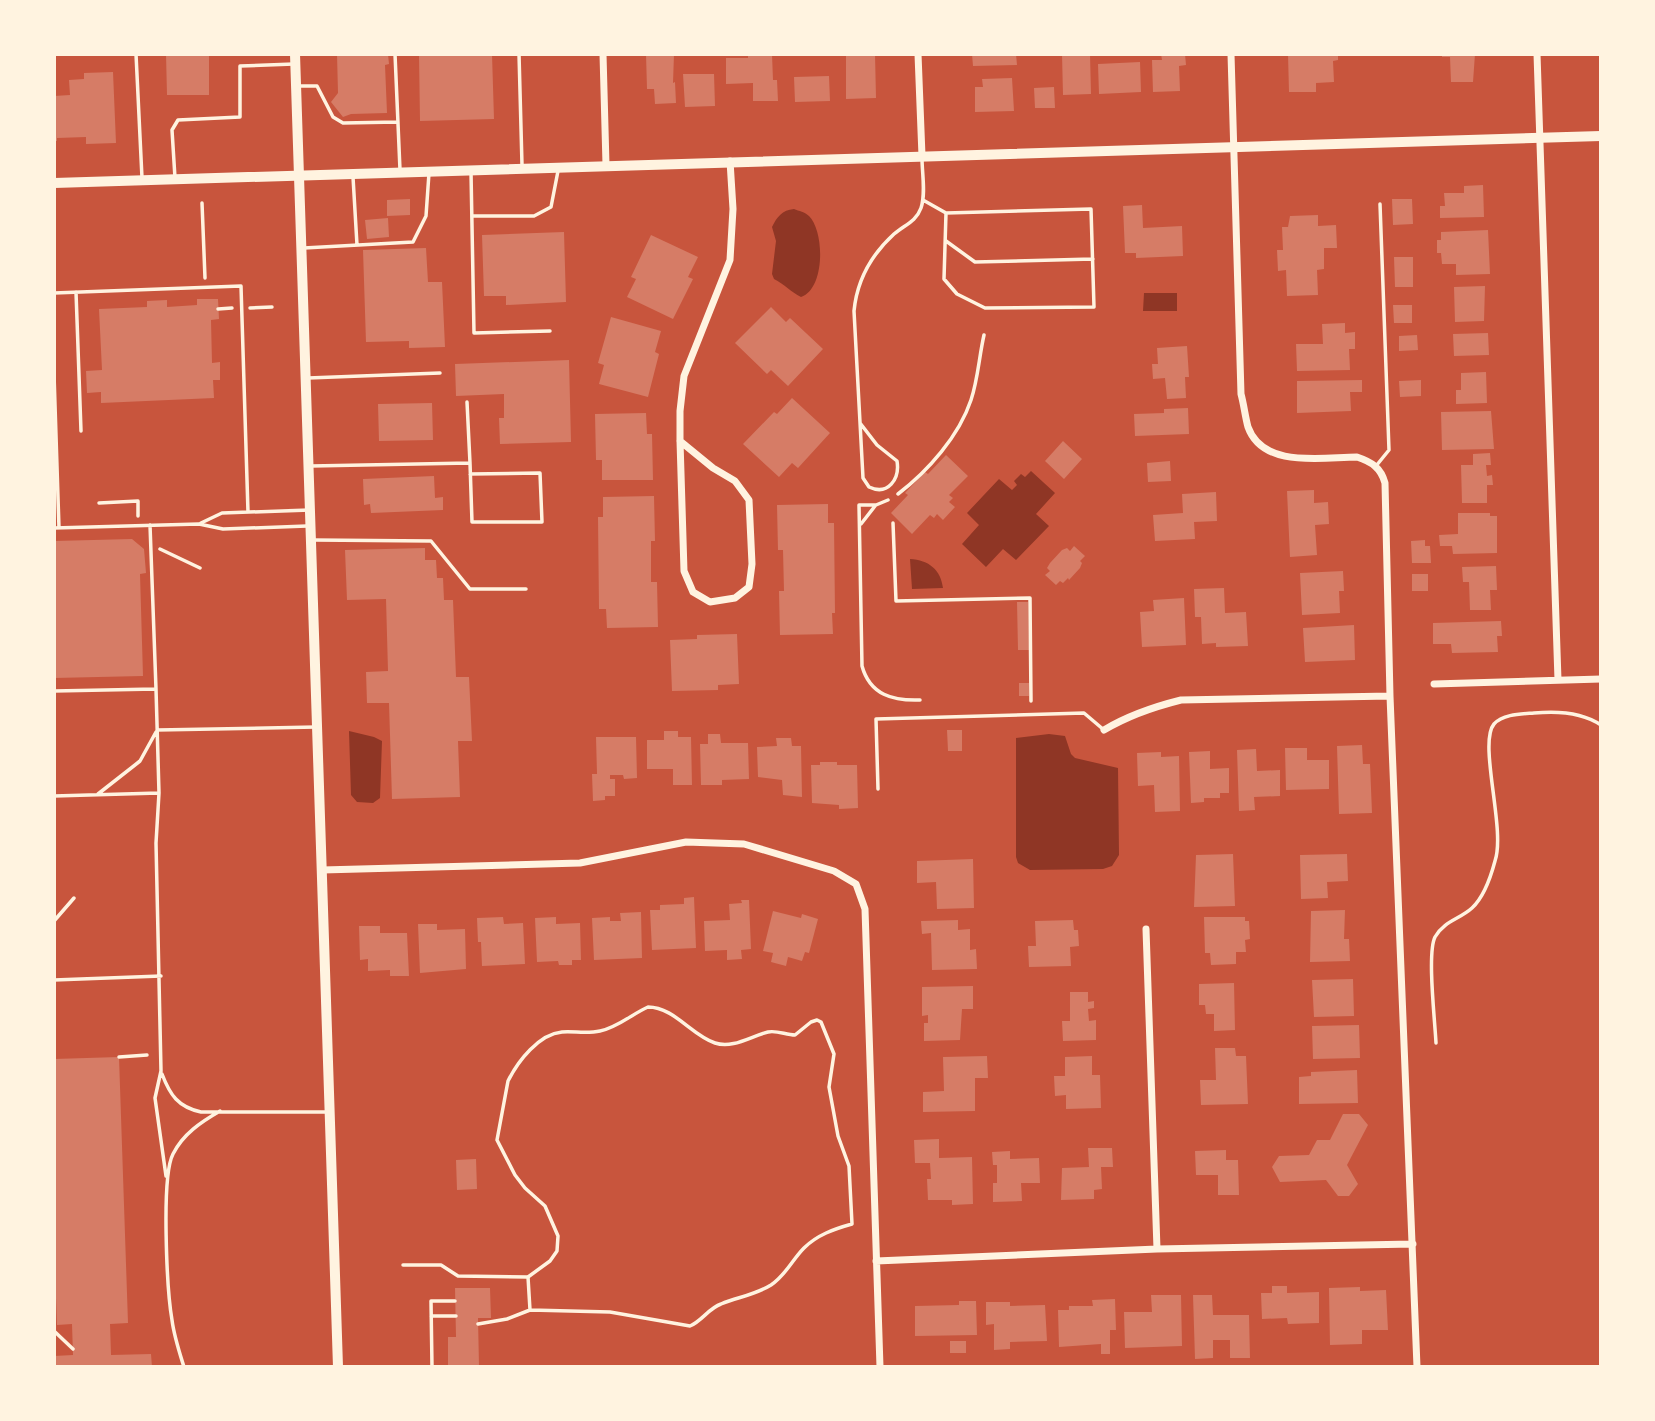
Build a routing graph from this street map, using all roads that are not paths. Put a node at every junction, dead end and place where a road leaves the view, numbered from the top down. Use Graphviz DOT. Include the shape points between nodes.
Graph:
graph roads {
  1 [pos="136,54"];
  2 [pos="396,54"];
  3 [pos="519,54"];
  4 [pos="603,54"];
  5 [pos="918,54"];
  6 [pos="1231,54"];
  7 [pos="1537,54"];
  8 [pos="295,59"];
  9 [pos="296,86"];
  10 [pos="398,122"];
  11 [pos="1601,136"];
  12 [pos="1541,138"];
  13 [pos="1234,147"];
  14 [pos="922,156"];
  15 [pos="730,161"];
  16 [pos="606,165"];
  17 [pos="523,167"];
  18 [pos="559,167"];
  19 [pos="471,170"];
  20 [pos="429,171"];
  21 [pos="400,172"];
  22 [pos="353,174"];
  23 [pos="299,176"];
  24 [pos="142,180"];
  25 [pos="175,180"];
  26 [pos="54,183"];
  27 [pos="923,200"];
  28 [pos="1380,204"];
  29 [pos="946,214"];
  30 [pos="472,216"];
  31 [pos="946,241"];
  32 [pos="357,245"];
  33 [pos="302,248"];
  34 [pos="1093,260"];
  35 [pos="76,292"];
  36 [pos="54,293"];
  37 [pos="550,331"];
  38 [pos="440,373"];
  39 [pos="54,374"];
  40 [pos="306,378"];
  41 [pos="467,402"];
  42 [pos="860,423"];
  43 [pos="81,431"];
  44 [pos="680,441"];
  45 [pos="470,463"];
  46 [pos="1376,466"];
  47 [pos="309,467"];
  48 [pos="470,474"];
  49 [pos="310,510"];
  50 [pos="248,512"];
  51 [pos="199,524"];
  52 [pos="150,525"];
  53 [pos="311,526"];
  54 [pos="56,528"];
  55 [pos="311,540"];
  56 [pos="526,589"];
  57 [pos="1601,679"];
  58 [pos="1558,680"];
  59 [pos="1434,684"];
  60 [pos="156,689"];
  61 [pos="54,691"];
  62 [pos="1390,696"];
  63 [pos="317,727"];
  64 [pos="157,730"];
  65 [pos="1104,730"];
  66 [pos="878,789"];
  67 [pos="159,793"];
  68 [pos="97,795"];
  69 [pos="54,796"];
  70 [pos="322,870"];
  71 [pos="1146,929"];
  72 [pos="161,976"];
  73 [pos="54,980"];
  74 [pos="161,1071"];
  75 [pos="220,1111"];
  76 [pos="329,1112"];
  77 [pos="166,1176"];
  78 [pos="1413,1244"];
  79 [pos="1157,1250"];
  80 [pos="876,1261"];
  81 [pos="184,1367"];
  82 [pos="338,1367"];
  83 [pos="880,1367"];
  84 [pos="1417,1367"];
  1 -- 24 [label="lane"];
  2 -- 10 [label="lane"];
  3 -- 17 [label="lane"];
  4 -- 16 [label="street"];
  5 -- 14 [label="street"];
  6 -- 13 [label="street"];
  7 -- 12 [label="street"];
  8 -- 9 [label="street"];
  8 -- 25 [label="lane" via="240,66 240,117 178,120 172,130"];
  9 -- 10 [label="lane" via="317,86 332,117 344,123"];
  9 -- 23 [label="street"];
  10 -- 21 [label="lane"];
  11 -- 12 [label="main road"];
  12 -- 13 [label="main road"];
  12 -- 58 [label="street"];
  13 -- 14 [label="main road"];
  13 -- 46 [label="street" via="1241,394 1249,429 1265,448 1290,458 1357,457"];
  14 -- 15 [label="main road"];
  14 -- 27 [label="lane"];
  15 -- 16 [label="main road"];
  15 -- 44 [label="street" via="730,260 684,376"];
  16 -- 18 [label="main road"];
  17 -- 18 [label="main road"];
  17 -- 19 [label="main road"];
  18 -- 30 [label="lane" via="551,206 534,216"];
  19 -- 20 [label="main road"];
  19 -- 30 [label="lane"];
  20 -- 21 [label="main road"];
  20 -- 32 [label="lane" via="426,216 413,242"];
  21 -- 22 [label="main road"];
  22 -- 23 [label="main road"];
  22 -- 32 [label="lane"];
  23 -- 25 [label="main road"];
  23 -- 33 [label="street"];
  24 -- 25 [label="main road"];
  24 -- 26 [label="main road"];
  27 -- 29 [label="lane"];
  27 -- 42 [label="lane" via="913,222 893,235 864,270 855,296"];
  28 -- 46 [label="lane" via="1388,450"];
  29 -- 31 [label="lane"];
  29 -- 34 [label="lane" via="1090,209"];
  30 -- 37 [label="lane" via="474,333"];
  31 -- 34 [label="lane" via="975,262"];
  31 -- 34 [label="lane" via="944,279 957,294 985,308 1094,307"];
  32 -- 33 [label="lane"];
  33 -- 40 [label="street"];
  35 -- 36 [label="lane"];
  35 -- 43 [label="lane"];
  35 -- 50 [label="lane" via="241,286"];
  38 -- 40 [label="lane"];
  39 -- 54 [label="lane"];
  40 -- 47 [label="street"];
  41 -- 45 [label="lane"];
  42 -- 42 [label="lane" via="863,478 869,487 883,490 896,479 897,461"];
  44 -- 44 [label="street" via="684,571 693,592 710,602 735,598 749,587 749,500 735,481"];
  45 -- 47 [label="lane"];
  45 -- 48 [label="lane"];
  46 -- 62 [label="street" via="1385,483"];
  47 -- 49 [label="street"];
  48 -- 48 [label="lane" via="472,523 542,522 540,474"];
  49 -- 50 [label="lane"];
  49 -- 53 [label="street"];
  50 -- 51 [label="lane" via="222,513"];
  51 -- 52 [label="lane"];
  51 -- 53 [label="lane" via="223,528"];
  52 -- 54 [label="lane"];
  52 -- 60 [label="lane"];
  53 -- 55 [label="street"];
  55 -- 56 [label="lane" via="431,541 470,589"];
  55 -- 63 [label="street"];
  57 -- 58 [label="street"];
  58 -- 59 [label="street"];
  60 -- 61 [label="lane"];
  60 -- 64 [label="lane"];
  62 -- 65 [label="street" via="1181,701 1148,708"];
  62 -- 78 [label="street"];
  63 -- 64 [label="lane"];
  63 -- 70 [label="street"];
  64 -- 67 [label="lane"];
  64 -- 68 [label="lane" via="140,761"];
  65 -- 66 [label="lane" via="1084,713 876,719"];
  67 -- 68 [label="lane"];
  67 -- 72 [label="lane" via="156,843"];
  68 -- 69 [label="lane"];
  70 -- 76 [label="street"];
  70 -- 80 [label="street" via="580,863 686,842 744,844 834,871 856,884 865,909"];
  71 -- 79 [label="street"];
  72 -- 73 [label="lane"];
  72 -- 74 [label="lane"];
  74 -- 75 [label="lane" via="177,1102 188,1109"];
  74 -- 77 [label="lane" via="156,1098"];
  75 -- 76 [label="lane"];
  75 -- 77 [label="lane" via="179,1143"];
  76 -- 82 [label="street"];
  77 -- 81 [label="lane" via="169,1296"];
  78 -- 79 [label="street"];
  78 -- 84 [label="street"];
  79 -- 80 [label="street"];
  80 -- 83 [label="street"];
}
